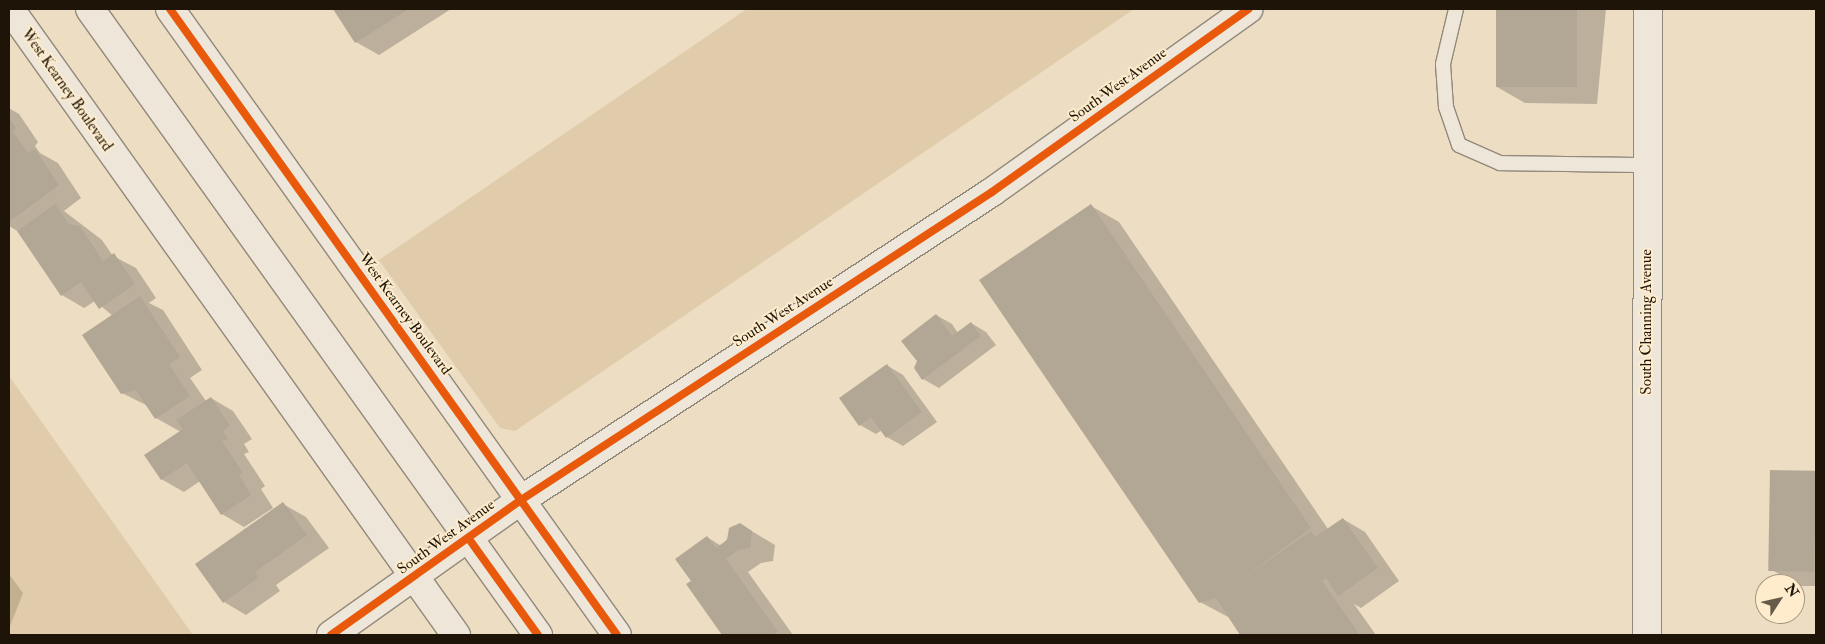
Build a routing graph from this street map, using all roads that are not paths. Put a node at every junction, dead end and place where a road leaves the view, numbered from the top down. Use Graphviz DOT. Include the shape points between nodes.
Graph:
graph roads {
  1 [pos="10,9"];
  2 [pos="90,9"];
  3 [pos="170,9"];
  4 [pos="1249,9"];
  5 [pos="1456,9"];
  6 [pos="1648,9"];
  7 [pos="1648,165"];
  8 [pos="521,500"];
  9 [pos="469,539"];
  10 [pos="415,578"];
  11 [pos="331,635"];
  12 [pos="456,635"];
  13 [pos="538,635"];
  14 [pos="617,635"];
  15 [pos="1647,635"];
  1 -- 10 [label="street, West Kearney Boulevard"];
  2 -- 9 [label="street"];
  3 -- 8 [label="street, West Kearney Boulevard"];
  4 -- 8 [label="street, South West Avenue" via="992,192"];
  5 -- 7 [label="lane" via="1443,64 1446,108 1460,144 1500,163"];
  6 -- 7 [label="street, South Channing Avenue"];
  7 -- 15 [label="street, South Channing Avenue"];
  8 -- 9 [label="street, South West Avenue"];
  8 -- 14 [label="street, West Kearney Boulevard"];
  9 -- 10 [label="street, South West Avenue"];
  9 -- 13 [label="street"];
  10 -- 11 [label="street, South West Avenue"];
  10 -- 12 [label="street, West Kearney Boulevard"];
}
